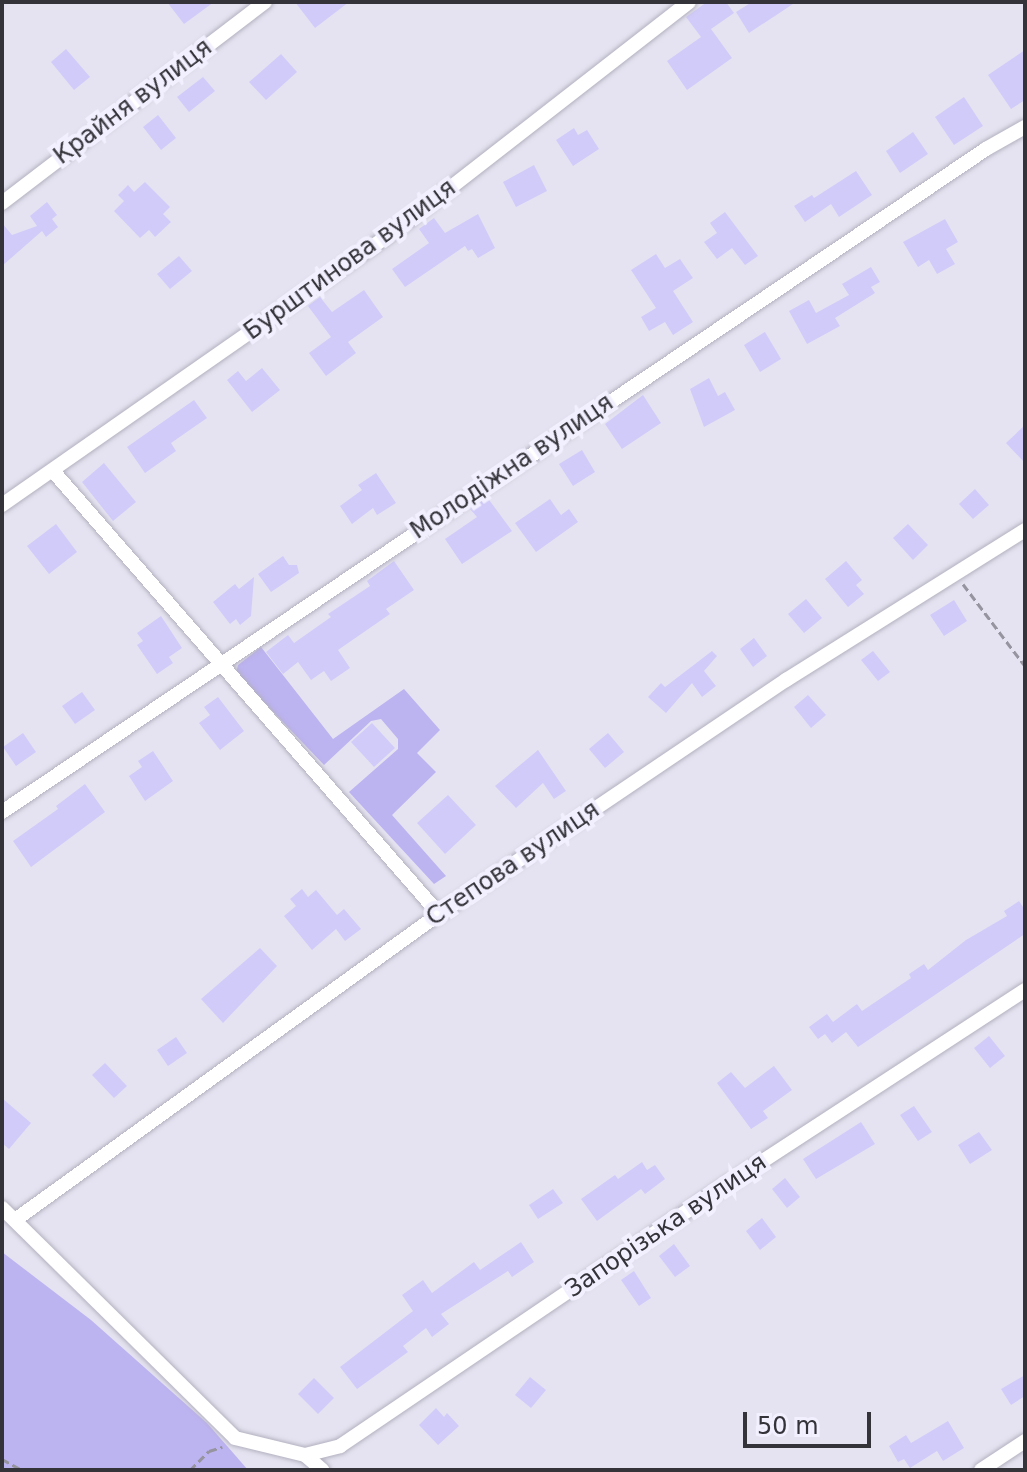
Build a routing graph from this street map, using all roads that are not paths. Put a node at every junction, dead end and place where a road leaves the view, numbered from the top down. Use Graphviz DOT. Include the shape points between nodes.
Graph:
graph roads {
  1 [pos="265,2"];
  2 [pos="689,2"];
  3 [pos="1025,127"];
  4 [pos="2,203"];
  5 [pos="53,471"];
  6 [pos="2,505"];
  7 [pos="1025,530"];
  8 [pos="219,664"];
  9 [pos="2,812"];
  10 [pos="439,914"];
  11 [pos="1025,990"];
  12 [pos="2,1208"];
  13 [pos="15,1220"];
  14 [pos="1025,1441"];
  15 [pos="305,1455"];
  16 [pos="322,1470"];
  17 [pos="981,1470"];
  1 -- 4 [label="street, Крайня вулиця"];
  2 -- 5 [label="street, Бурштинова вулиця" via="400,227"];
  3 -- 8 [label="street, Молодіжна вулиця"];
  5 -- 6 [label="street, Бурштинова вулиця"];
  5 -- 8 [label="street"];
  7 -- 10 [label="street, Степова вулиця" via="954,571"];
  8 -- 9 [label="street, Молодіжна вулиця"];
  8 -- 10 [label="street"];
  10 -- 13 [label="street, Степова вулиця"];
  11 -- 15 [label="street, Запорізька вулиця" via="340,1446"];
  12 -- 13 [label="street"];
  13 -- 15 [label="street" via="235,1438"];
  14 -- 17 [label="street"];
  15 -- 16 [label="street"];
}
